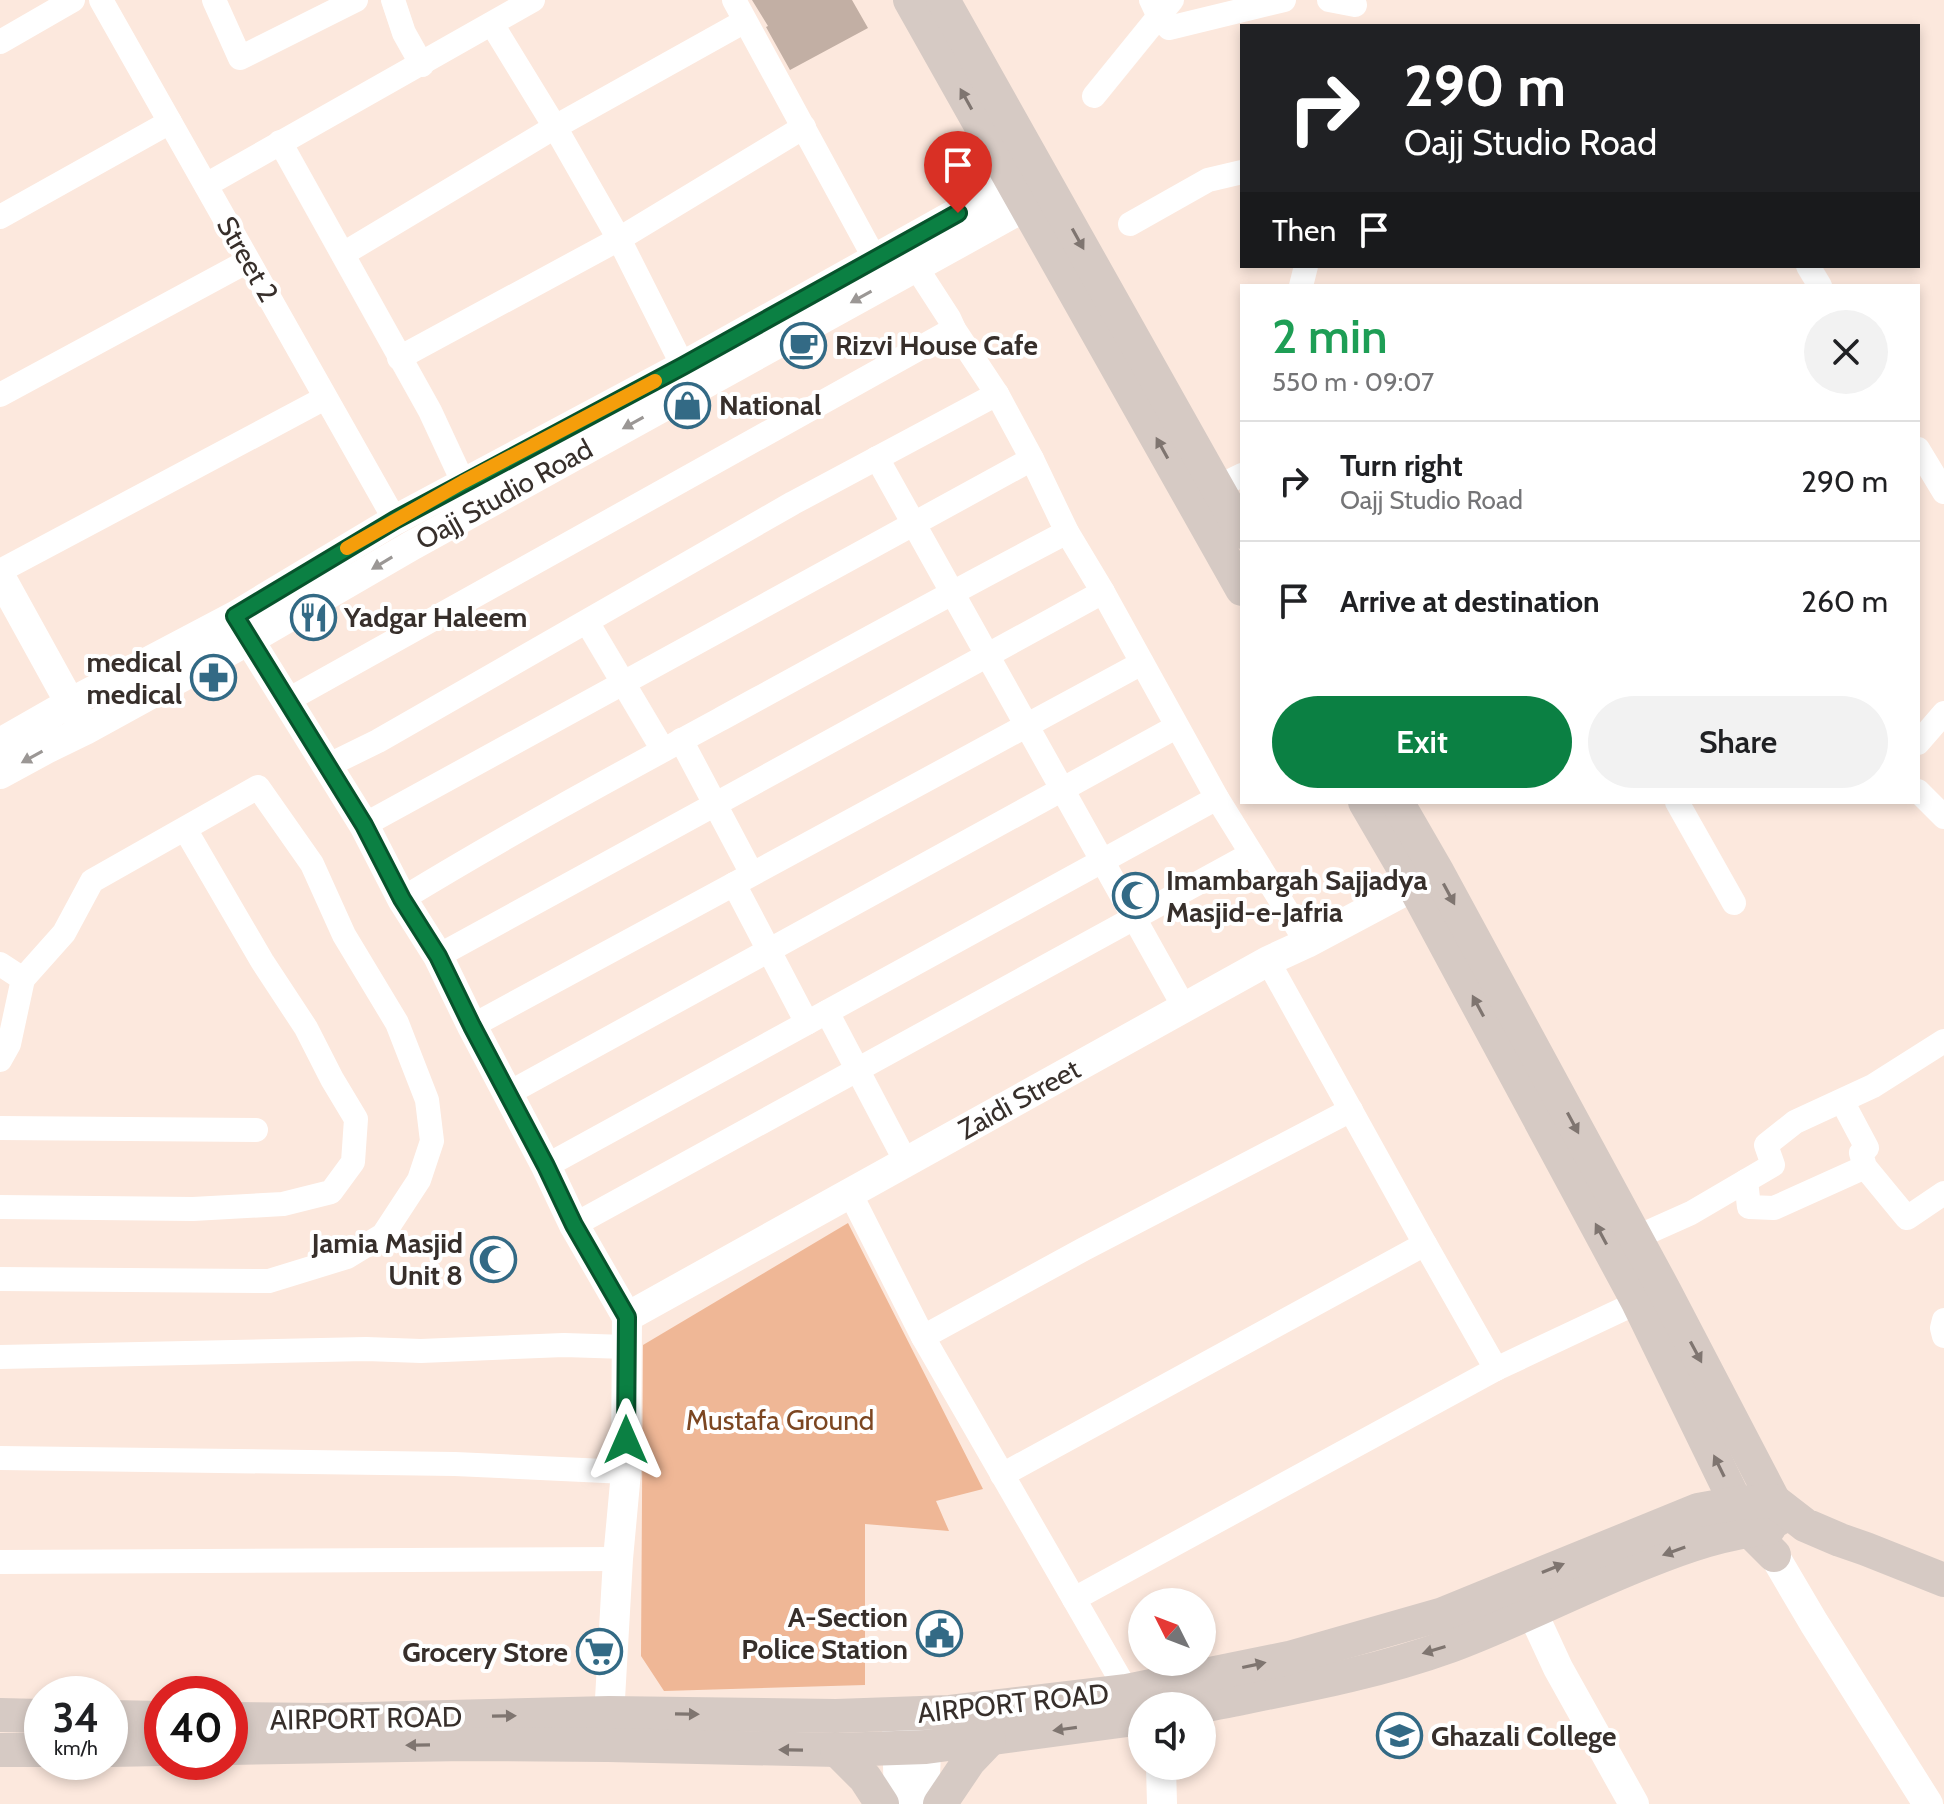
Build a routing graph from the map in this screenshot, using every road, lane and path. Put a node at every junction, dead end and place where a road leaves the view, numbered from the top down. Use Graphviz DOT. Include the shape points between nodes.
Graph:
graph roads {
  1 [pos="73,0"];
  2 [pos="101,0"];
  3 [pos="214,0"];
  4 [pos="356,0"];
  5 [pos="393,0"];
  6 [pos="533,0"];
  7 [pos="910,0"];
  8 [pos="943,0"];
  9 [pos="1284,0"];
  10 [pos="1329,0"];
  11 [pos="1161,6"];
  12 [pos="739,10"];
  13 [pos="1354,10"];
  14 [pos="492,24"];
  15 [pos="0,42"];
  16 [pos="422,65"];
  17 [pos="1094,96"];
  18 [pos="170,122"];
  19 [pos="555,127"];
  20 [pos="804,127"];
  21 [pos="280,142"];
  22 [pos="1240,172"];
  23 [pos="206,185"];
  24 [pos="1032,187"];
  25 [pos="0,217"];
  26 [pos="1130,224"];
  27 [pos="619,239"];
  28 [pos="343,254"];
  29 [pos="875,259"];
  30 [pos="248,261"];
  31 [pos="916,267"];
  32 [pos="954,329"];
  33 [pos="399,358"];
  34 [pos="683,366"];
  35 [pos="997,394"];
  36 [pos="0,395"];
  37 [pos="325,398"];
  38 [pos="1920,452"];
  39 [pos="877,458"];
  40 [pos="1032,459"];
  41 [pos="463,482"];
  42 [pos="1216,488"];
  43 [pos="1944,492"];
  44 [pos="395,520"];
  45 [pos="913,524"];
  46 [pos="1240,529"];
  47 [pos="1067,532"];
  48 [pos="0,573"];
  49 [pos="1240,581"];
  50 [pos="952,592"];
  51 [pos="1103,592"];
  52 [pos="587,622"];
  53 [pos="242,628"];
  54 [pos="987,656"];
  55 [pos="1142,663"];
  56 [pos="623,683"];
  57 [pos="288,700"];
  58 [pos="70,703"];
  59 [pos="1944,713"];
  60 [pos="1027,726"];
  61 [pos="1176,727"];
  62 [pos="85,730"];
  63 [pos="1920,741"];
  64 [pos="0,743"];
  65 [pos="672,745"];
  66 [pos="327,766"];
  67 [pos="0,774"];
  68 [pos="1062,789"];
  69 [pos="1920,793"];
  70 [pos="1217,798"];
  71 [pos="1366,804"];
  72 [pos="1398,804"];
  73 [pos="1678,804"];
  74 [pos="715,805"];
  75 [pos="1944,817"];
  76 [pos="364,825"];
  77 [pos="185,829"];
  78 [pos="1251,854"];
  79 [pos="1102,861"];
  80 [pos="743,879"];
  81 [pos="1414,886"];
  82 [pos="402,899"];
  83 [pos="1734,903"];
  84 [pos="1134,918"];
  85 [pos="1307,943"];
  86 [pos="769,950"];
  87 [pos="438,956"];
  88 [pos="1268,961"];
  89 [pos="0,964"];
  90 [pos="23,979"];
  91 [pos="1184,1007"];
  92 [pos="817,1018"];
  93 [pos="472,1026"];
  94 [pos="1944,1041"];
  95 [pos="0,1060"];
  96 [pos="857,1069"];
  97 [pos="507,1094"];
  98 [pos="1842,1101"];
  99 [pos="1351,1110"];
  100 [pos="0,1128"];
  101 [pos="256,1130"];
  102 [pos="906,1162"];
  103 [pos="546,1166"];
  104 [pos="1865,1167"];
  105 [pos="1746,1181"];
  106 [pos="850,1193"];
  107 [pos="1944,1193"];
  108 [pos="0,1207"];
  109 [pos="574,1225"];
  110 [pos="1635,1238"];
  111 [pos="1425,1244"];
  112 [pos="0,1279"];
  113 [pos="1651,1296"];
  114 [pos="627,1317"];
  115 [pos="1944,1320"];
  116 [pos="1944,1336"];
  117 [pos="923,1337"];
  118 [pos="626,1347"];
  119 [pos="0,1357"];
  120 [pos="1496,1369"];
  121 [pos="0,1458"];
  122 [pos="626,1472"];
  123 [pos="1002,1475"];
  124 [pos="1770,1524"];
  125 [pos="618,1559"];
  126 [pos="0,1562"];
  127 [pos="1944,1580"];
  128 [pos="1525,1597"];
  129 [pos="1074,1599"];
  130 [pos="1140,1692"];
  131 [pos="1173,1692"];
  132 [pos="1128,1701"];
  133 [pos="1216,1703"];
  134 [pos="1128,1705"];
  135 [pos="912,1714"];
  136 [pos="0,1715"];
  137 [pos="24,1716"];
  138 [pos="248,1719"];
  139 [pos="609,1729"];
  140 [pos="989,1740"];
  141 [pos="248,1748"];
  142 [pos="911,1748"];
  143 [pos="0,1750"];
  144 [pos="24,1750"];
  145 [pos="837,1750"];
  146 [pos="1161,1780"];
  147 [pos="882,1804"];
  148 [pos="899,1804"];
  149 [pos="924,1804"];
  150 [pos="940,1804"];
  151 [pos="1162,1804"];
  152 [pos="1634,1804"];
  153 [pos="1928,1804"];
  1 -- 15 [label="street"];
  2 -- 18 [label="street, Street 2"];
  3 -- 4 [label="street" via="240,58"];
  5 -- 16 [label="street"];
  6 -- 14 [label="street"];
  24 -- 7 [label="main road, one-way"];
  8 -- 24 [label="main road"];
  9 -- 11 [label="street" via="1178,28 1169,28"];
  10 -- 13 [label="street"];
  11 -- 17 [label="street"];
  12 -- 19 [label="street"];
  12 -- 20 [label="street"];
  14 -- 16 [label="street"];
  14 -- 19 [label="street"];
  16 -- 21 [label="street"];
  18 -- 23 [label="street, Street 2"];
  18 -- 25 [label="street"];
  19 -- 27 [label="street"];
  19 -- 28 [label="street"];
  20 -- 27 [label="street"];
  20 -- 29 [label="street"];
  21 -- 23 [label="street"];
  21 -- 28 [label="street"];
  22 -- 26 [label="street" via="1208,180"];
  23 -- 30 [label="street, Street 2"];
  24 -- 29 [label="street, Oajj Studio Road"];
  24 -- 31 [label="street, Oajj Studio Road"];
  24 -- 42 [label="main road"];
  27 -- 33 [label="street"];
  27 -- 34 [label="street"];
  28 -- 33 [label="street"];
  29 -- 34 [label="street, Oajj Studio Road"];
  30 -- 36 [label="street"];
  30 -- 37 [label="street, Street 2"];
  31 -- 32 [label="street"];
  31 -- 53 [label="street, Oajj Studio Road, one-way" via="411,546"];
  32 -- 35 [label="street"];
  32 -- 57 [label="street"];
  33 -- 41 [label="street"];
  34 -- 41 [label="street, Oajj Studio Road"];
  35 -- 39 [label="street"];
  35 -- 40 [label="street"];
  37 -- 44 [label="street, Street 2"];
  37 -- 48 [label="street"];
  38 -- 43 [label="street"];
  39 -- 45 [label="street"];
  39 -- 52 [label="street"];
  40 -- 45 [label="street"];
  40 -- 47 [label="street"];
  41 -- 44 [label="street, Oajj Studio Road"];
  42 -- 46 [label="main road"];
  42 -- 49 [label="main road"];
  44 -- 53 [label="street, Oajj Studio Road"];
  45 -- 50 [label="street"];
  45 -- 56 [label="street"];
  47 -- 50 [label="street"];
  47 -- 51 [label="street"];
  48 -- 58 [label="street"];
  50 -- 54 [label="street"];
  50 -- 65 [label="street"];
  51 -- 54 [label="street"];
  51 -- 55 [label="street"];
  52 -- 56 [label="street"];
  52 -- 66 [label="street"];
  53 -- 57 [label="street"];
  53 -- 58 [label="street, Oajj Studio Road"];
  53 -- 62 [label="street, Oajj Studio Road"];
  54 -- 60 [label="street"];
  54 -- 74 [label="street"];
  55 -- 60 [label="street"];
  55 -- 61 [label="street"];
  56 -- 65 [label="street"];
  56 -- 76 [label="street"];
  57 -- 66 [label="street"];
  58 -- 62 [label="street"];
  58 -- 64 [label="street, Oajj Studio Road"];
  59 -- 63 [label="street"];
  60 -- 68 [label="street"];
  60 -- 80 [label="street"];
  61 -- 68 [label="street"];
  61 -- 70 [label="street"];
  62 -- 67 [label="street, Oajj Studio Road, one-way"];
  65 -- 74 [label="street"];
  65 -- 82 [label="street"];
  66 -- 76 [label="street"];
  68 -- 79 [label="street"];
  68 -- 86 [label="street"];
  69 -- 75 [label="street"];
  70 -- 78 [label="street"];
  70 -- 79 [label="street"];
  71 -- 81 [label="main road"];
  72 -- 110 [label="main road, one-way"];
  73 -- 83 [label="street"];
  74 -- 80 [label="street"];
  74 -- 87 [label="street"];
  76 -- 82 [label="street"];
  77 -- 90 [label="street" via="92,881 64,933"];
  77 -- 108 [label="street" via="356,1119 353,1162 331,1192 283,1204 193,1209"];
  77 -- 112 [label="street" via="258,787 312,864 344,935 397,1023 427,1100 432,1141 419,1180 383,1235 347,1257 269,1281"];
  78 -- 84 [label="street"];
  78 -- 85 [label="street"];
  79 -- 84 [label="street"];
  79 -- 92 [label="street"];
  80 -- 86 [label="street"];
  80 -- 93 [label="street"];
  81 -- 85 [label="street, Zaidi Street"];
  113 -- 81 [label="main road, one-way"];
  82 -- 87 [label="street"];
  84 -- 91 [label="street"];
  84 -- 96 [label="street"];
  85 -- 88 [label="street, Zaidi Street"];
  86 -- 92 [label="street"];
  86 -- 97 [label="street"];
  87 -- 93 [label="street"];
  88 -- 91 [label="street, Zaidi Street"];
  88 -- 99 [label="street"];
  89 -- 90 [label="street"];
  90 -- 95 [label="street" via="9,1044"];
  91 -- 102 [label="street, Zaidi Street"];
  92 -- 96 [label="street"];
  92 -- 103 [label="street"];
  93 -- 97 [label="street"];
  94 -- 98 [label="street"];
  96 -- 102 [label="street"];
  96 -- 109 [label="street"];
  97 -- 103 [label="street"];
  98 -- 104 [label="street" via="1867,1148 1861,1153"];
  98 -- 105 [label="street" via="1795,1122 1766,1145 1773,1165"];
  99 -- 111 [label="street"];
  99 -- 117 [label="street"];
  100 -- 101 [label="street"];
  102 -- 106 [label="street, Zaidi Street"];
  103 -- 109 [label="street"];
  104 -- 105 [label="street" via="1774,1208 1749,1207"];
  104 -- 107 [label="street" via="1907,1218"];
  105 -- 110 [label="street"];
  106 -- 114 [label="street, Zaidi Street"];
  106 -- 117 [label="street"];
  109 -- 114 [label="street"];
  110 -- 113 [label="main road"];
  111 -- 120 [label="street"];
  111 -- 123 [label="street"];
  113 -- 120 [label="street"];
  113 -- 124 [label="main road"];
  114 -- 118 [label="street"];
  115 -- 116 [label="street"];
  117 -- 123 [label="street"];
  118 -- 119 [label="street"];
  118 -- 122 [label="street"];
  120 -- 129 [label="street"];
  121 -- 122 [label="street" via="455,1464"];
  122 -- 125 [label="street"];
  123 -- 129 [label="street"];
  124 -- 127 [label="main road" via="1840,1540"];
  124 -- 128 [label="main road, AIRPORT ROAD" via="1698,1510"];
  124 -- 153 [label="street" via="1814,1623"];
  125 -- 126 [label="street"];
  125 -- 139 [label="street"];
  131 -- 128 [label="main road, AIRPORT ROAD, one-way" via="1443,1614"];
  128 -- 133 [label="main road, one-way" via="1450,1646 1355,1674"];
  128 -- 152 [label="street"];
  129 -- 130 [label="street"];
  132 -- 135 [label="main road, AIRPORT ROAD"];
  134 -- 140 [label="main road, AIRPORT ROAD, one-way"];
  139 -- 135 [label="main road, AIRPORT ROAD, one-way"];
  135 -- 142 [label="street"];
  136 -- 137 [label="main road"];
  138 -- 139 [label="main road, AIRPORT ROAD, one-way"];
  139 -- 141 [label="main road, AIRPORT ROAD, one-way" via="466,1744"];
  145 -- 139 [label="main road, AIRPORT ROAD, one-way"];
  140 -- 142 [label="main road, AIRPORT ROAD"];
  140 -- 150 [label="main road"];
  142 -- 145 [label="main road, AIRPORT ROAD"];
  142 -- 148 [label="street"];
  142 -- 149 [label="street"];
  143 -- 144 [label="main road"];
  145 -- 147 [label="main road"];
  146 -- 151 [label="street"];
}
